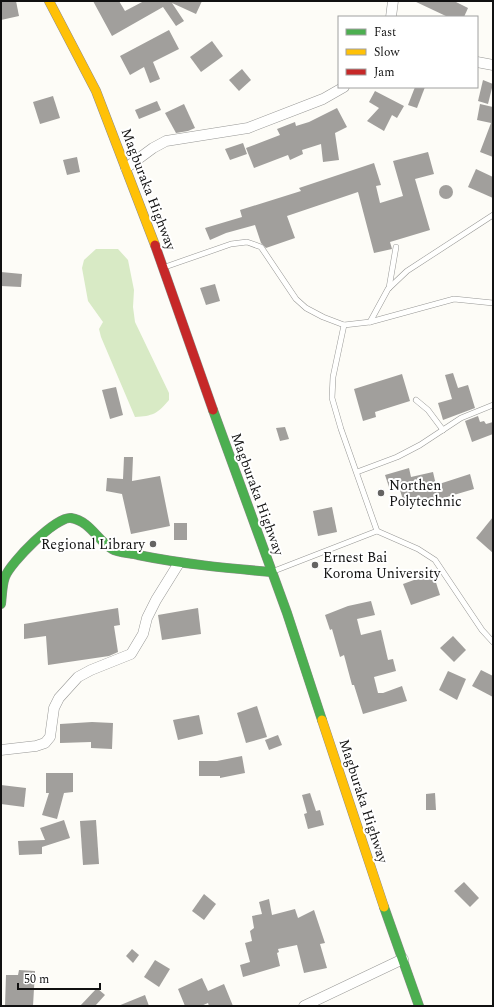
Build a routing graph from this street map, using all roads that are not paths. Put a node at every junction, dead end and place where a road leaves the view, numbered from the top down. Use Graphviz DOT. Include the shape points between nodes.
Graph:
graph roads {
  1 [pos="49,1"];
  2 [pos="393,1"];
  3 [pos="391,16"];
  4 [pos="478,62"];
  5 [pos="493,65"];
  6 [pos="342,88"];
  7 [pos="126,168"];
  8 [pos="493,215"];
  9 [pos="396,247"];
  10 [pos="164,268"];
  11 [pos="388,289"];
  12 [pos="493,304"];
  13 [pos="370,322"];
  14 [pos="344,325"];
  15 [pos="416,400"];
  16 [pos="493,405"];
  17 [pos="443,430"];
  18 [pos="357,472"];
  19 [pos="377,531"];
  20 [pos="179,563"];
  21 [pos="271,572"];
  22 [pos="1,604"];
  23 [pos="493,642"];
  24 [pos="1,750"];
  25 [pos="403,958"];
  26 [pos="304,1006"];
  27 [pos="419,1006"];
  1 -- 7 [label="main road, Magburaka Highway" via="96,91"];
  2 -- 3 [label="street"];
  4 -- 5 [label="street"];
  6 -- 7 [label="street" via="323,99 248,128 166,141"];
  7 -- 10 [label="main road, Magburaka Highway"];
  8 -- 11 [label="lane" via="407,271"];
  9 -- 11 [label="lane"];
  10 -- 14 [label="lane" via="231,244 247,242 261,247 296,299 323,317"];
  10 -- 21 [label="main road, Magburaka Highway"];
  11 -- 13 [label="lane"];
  12 -- 13 [label="lane" via="454,299"];
  13 -- 14 [label="lane"];
  14 -- 18 [label="lane" via="332,398"];
  15 -- 17 [label="lane" via="428,410"];
  16 -- 17 [label="lane" via="461,418"];
  17 -- 18 [label="lane" via="397,457"];
  18 -- 19 [label="lane"];
  19 -- 21 [label="lane"];
  19 -- 23 [label="lane" via="418,549 435,560 482,630"];
  20 -- 21 [label="main road"];
  20 -- 22 [label="main road" via="112,549 83,523 71,518 61,520 50,526 12,566 5,577"];
  20 -- 24 [label="street" via="156,600 143,634 130,654 78,677 59,698 54,708 50,737 45,743"];
  21 -- 25 [label="main road, Magburaka Highway"];
  25 -- 26 [label="street"];
  25 -- 27 [label="main road, Magburaka Highway"];
}
